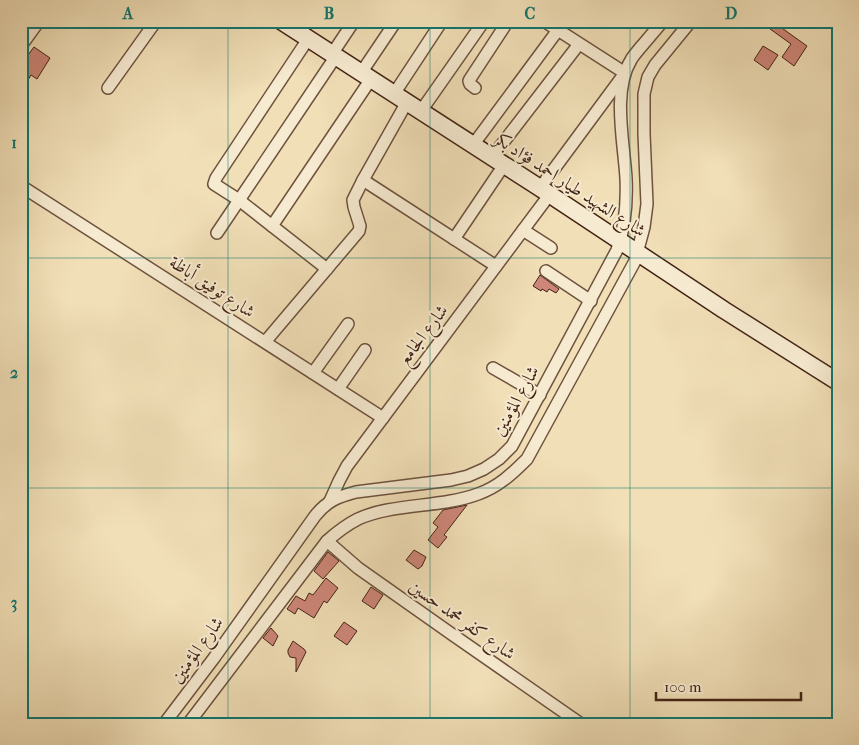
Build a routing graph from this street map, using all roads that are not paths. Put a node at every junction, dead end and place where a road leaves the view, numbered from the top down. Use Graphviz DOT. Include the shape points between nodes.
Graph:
graph roads {
  1 [pos="38,21"];
  2 [pos="156,21"];
  3 [pos="281,21"];
  4 [pos="354,21"];
  5 [pos="396,21"];
  6 [pos="442,21"];
  7 [pos="484,21"];
  8 [pos="508,21"];
  9 [pos="544,21"];
  10 [pos="663,21"];
  11 [pos="691,21"];
  12 [pos="558,30"];
  13 [pos="305,31"];
  14 [pos="579,44"];
  15 [pos="21,46"];
  16 [pos="333,55"];
  17 [pos="625,73"];
  18 [pos="366,76"];
  19 [pos="108,88"];
  20 [pos="475,88"];
  21 [pos="400,98"];
  22 [pos="421,111"];
  23 [pos="473,145"];
  24 [pos="498,161"];
  25 [pos="363,180"];
  26 [pos="21,186"];
  27 [pos="545,191"];
  28 [pos="239,200"];
  29 [pos="272,226"];
  30 [pos="523,230"];
  31 [pos="217,233"];
  32 [pos="454,239"];
  33 [pos="620,241"];
  34 [pos="551,248"];
  35 [pos="638,253"];
  36 [pos="496,266"];
  37 [pos="327,269"];
  38 [pos="546,271"];
  39 [pos="591,300"];
  40 [pos="348,324"];
  41 [pos="265,342"];
  42 [pos="365,350"];
  43 [pos="493,368"];
  44 [pos="314,374"];
  45 [pos="838,382"];
  46 [pos="338,389"];
  47 [pos="540,395"];
  48 [pos="382,418"];
  49 [pos="330,501"];
  50 [pos="326,541"];
  51 [pos="164,724"];
  52 [pos="188,724"];
  53 [pos="581,724"];
  1 -- 15 [label="street"];
  2 -- 19 [label="street"];
  3 -- 13 [label="street, شارع الشهيد طيار احمد فؤاد بكر"];
  4 -- 16 [label="street"];
  5 -- 18 [label="street"];
  6 -- 21 [label="street"];
  7 -- 22 [label="street"];
  8 -- 20 [label="street" via="470,79"];
  9 -- 12 [label="street"];
  10 -- 17 [label="street, شارع المؤمنين" via="631,60"];
  11 -- 35 [label="street, شارع المؤمنين" via="655,65 644,94 647,204"];
  12 -- 14 [label="street"];
  12 -- 23 [label="street"];
  13 -- 16 [label="street, شارع الشهيد طيار احمد فؤاد بكر"];
  13 -- 28 [label="street" via="214,181 215,186"];
  14 -- 17 [label="street"];
  14 -- 24 [label="street"];
  16 -- 18 [label="street, شارع الشهيد طيار احمد فؤاد بكر"];
  16 -- 28 [label="street"];
  17 -- 27 [label="street, شارع الجامع"];
  17 -- 33 [label="street, شارع المؤمنين" via="620,97 626,180"];
  18 -- 21 [label="street, شارع الشهيد طيار احمد فؤاد بكر"];
  18 -- 29 [label="street"];
  21 -- 22 [label="street, شارع الشهيد طيار احمد فؤاد بكر"];
  21 -- 25 [label="street"];
  22 -- 23 [label="street, شارع الشهيد طيار احمد فؤاد بكر"];
  23 -- 24 [label="street, شارع الشهيد طيار احمد فؤاد بكر"];
  24 -- 27 [label="street, شارع الشهيد طيار احمد فؤاد بكر"];
  24 -- 32 [label="street"];
  25 -- 32 [label="street"];
  25 -- 37 [label="street" via="354,200 360,226 358,231"];
  26 -- 41 [label="street, شارع توفيق أباظة"];
  27 -- 30 [label="street, شارع الجامع"];
  27 -- 33 [label="street, شارع الشهيد طيار احمد فؤاد بكر"];
  28 -- 29 [label="street"];
  28 -- 31 [label="street"];
  29 -- 37 [label="street"];
  30 -- 34 [label="street"];
  30 -- 36 [label="street, شارع الجامع"];
  32 -- 36 [label="street"];
  33 -- 35 [label="street, شارع الشهيد طيار احمد فؤاد بكر"];
  33 -- 39 [label="street, شارع المؤمنين"];
  35 -- 45 [label="street, شارع الشهيد طيار احمد فؤاد بكر"];
  35 -- 50 [label="street, شارع المؤمنين" via="527,459 513,474 478,494 374,513 341,529"];
  36 -- 48 [label="street, شارع الجامع"];
  37 -- 41 [label="street"];
  38 -- 39 [label="street"];
  39 -- 47 [label="street, شارع المؤمنين"];
  40 -- 44 [label="street"];
  41 -- 44 [label="street, شارع توفيق أباظة"];
  42 -- 46 [label="street"];
  43 -- 47 [label="street"];
  44 -- 46 [label="street, شارع توفيق أباظة"];
  46 -- 48 [label="street, شارع توفيق أباظة"];
  47 -- 49 [label="street, شارع المؤمنين" via="512,446 484,469 451,480 356,492"];
  48 -- 49 [label="street, شارع الجامع" via="347,466"];
  49 -- 51 [label="street, شارع المؤمنين" via="315,516"];
  50 -- 52 [label="street, شارع المؤمنين"];
  50 -- 53 [label="street, شارع كفر محمد حسين" via="358,568"];
}
